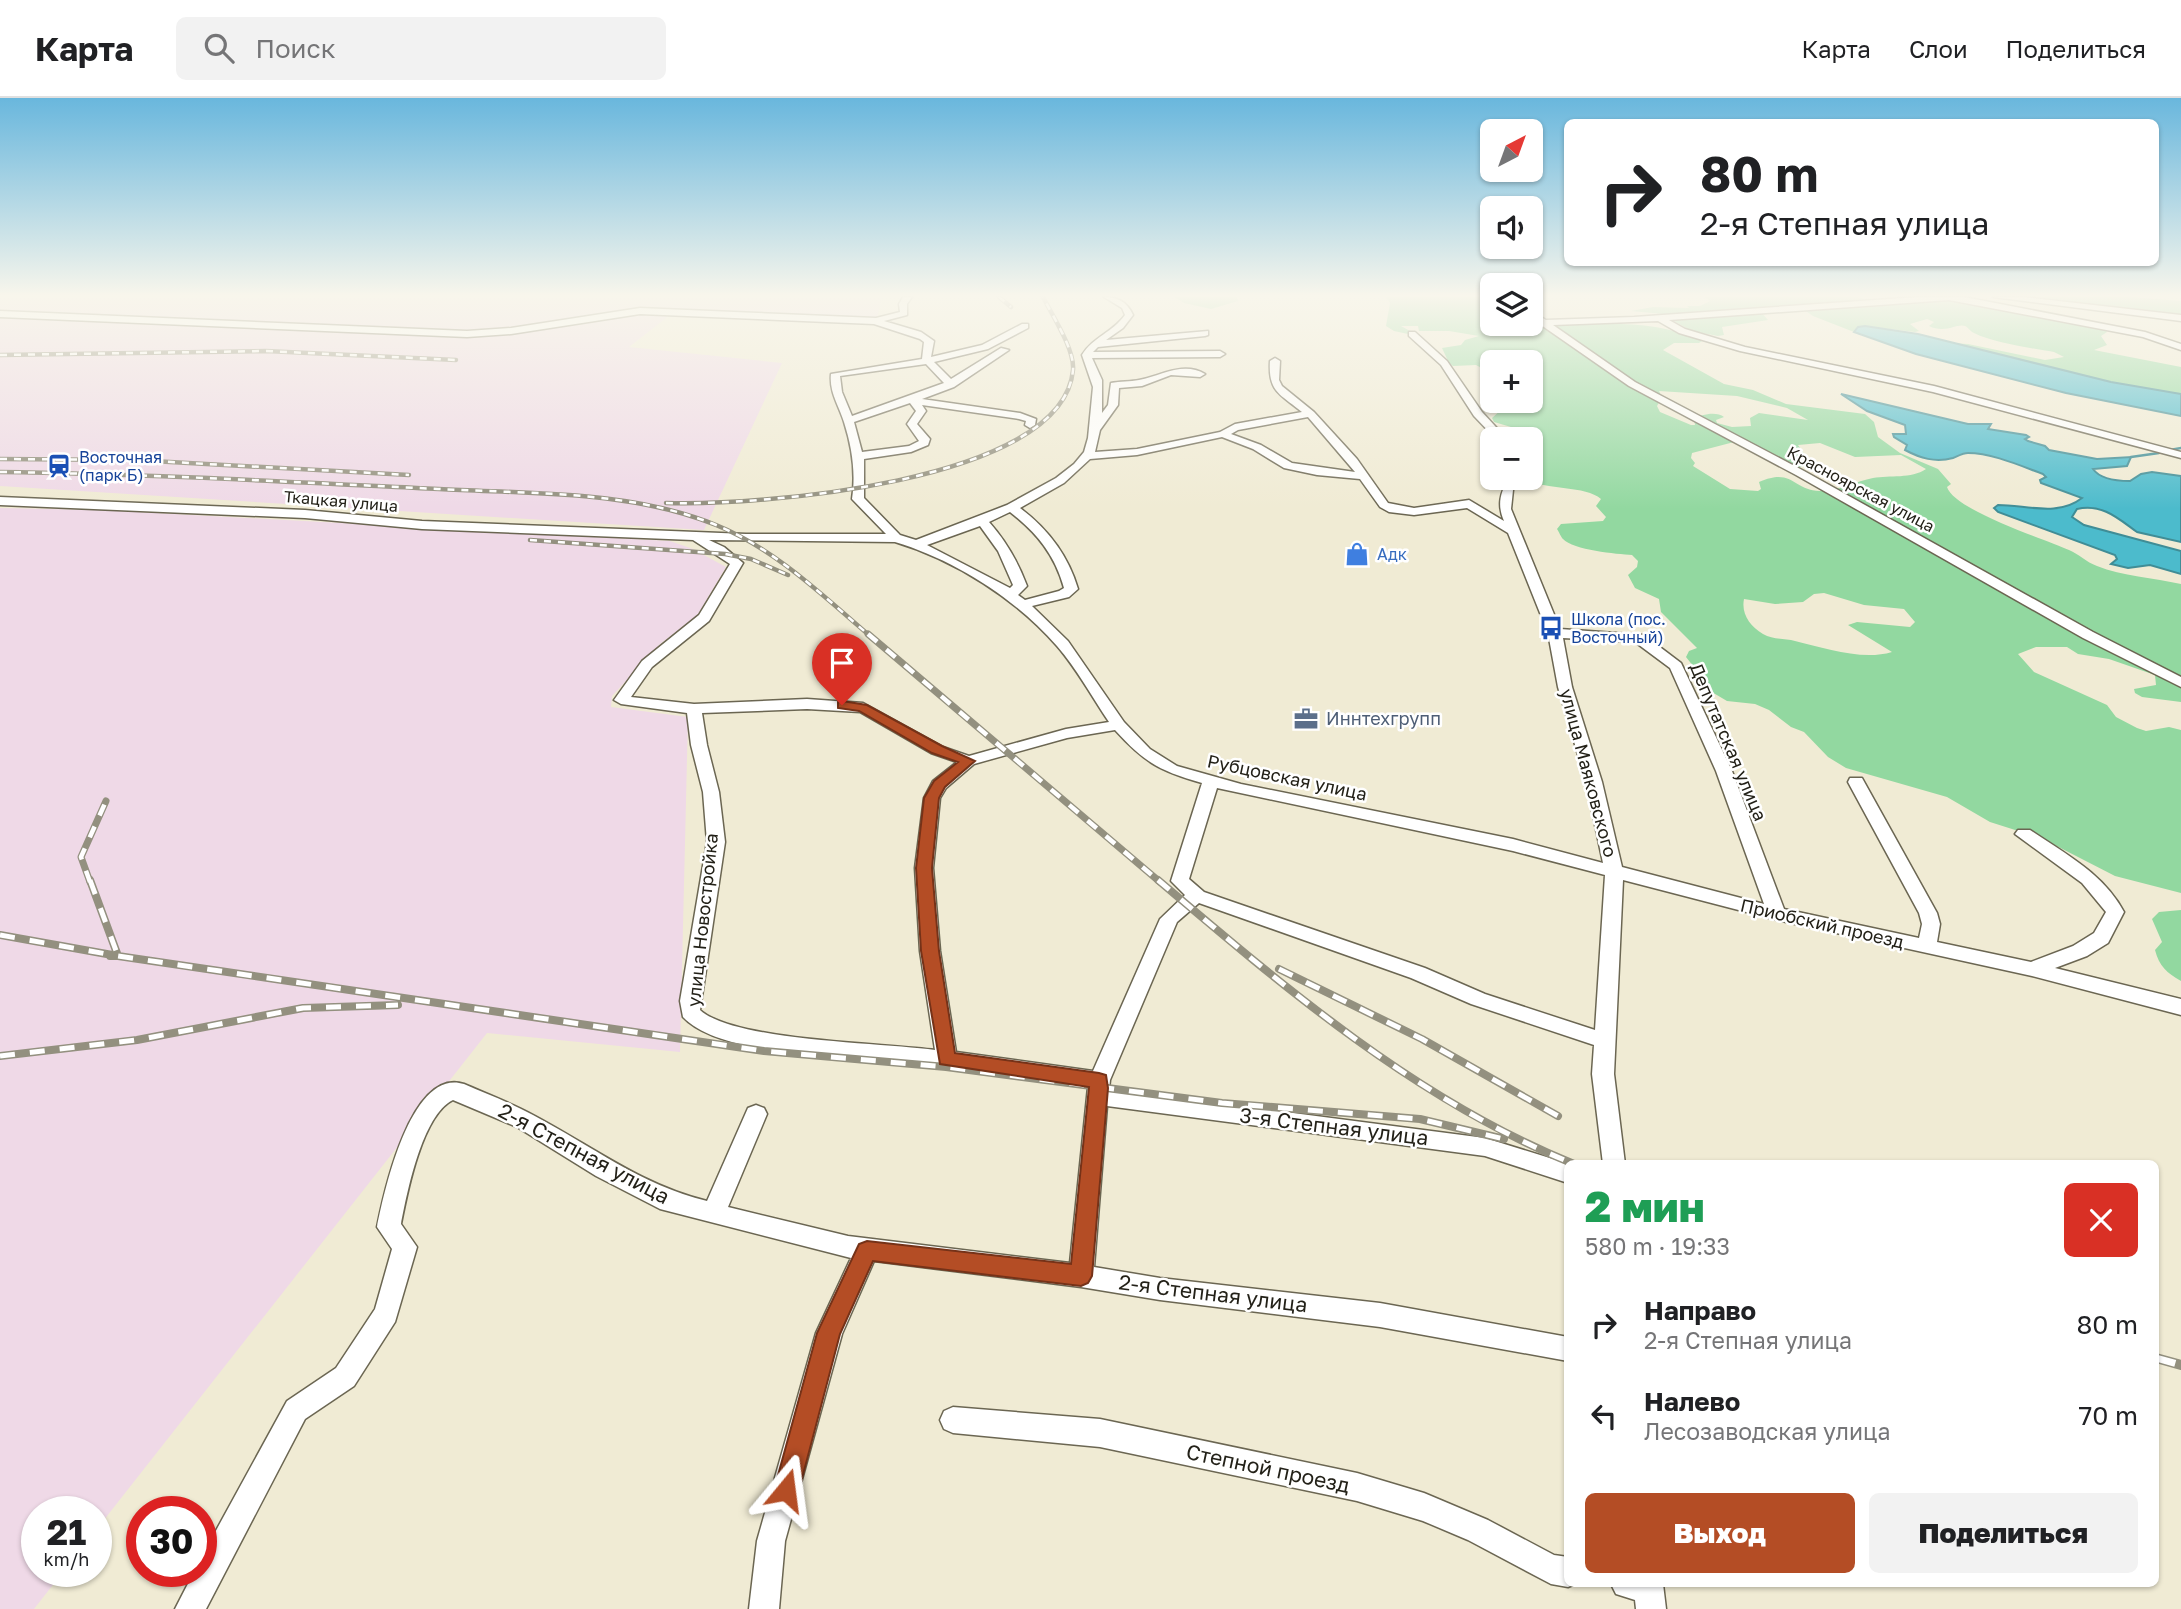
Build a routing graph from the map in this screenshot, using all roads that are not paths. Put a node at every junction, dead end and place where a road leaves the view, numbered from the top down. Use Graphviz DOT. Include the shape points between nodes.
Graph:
graph roads {
  1 [pos="881,368"];
  2 [pos="935,368"];
  3 [pos="981,368"];
  4 [pos="1093,368"];
  5 [pos="1275,368"];
  6 [pos="1447,368"];
  7 [pos="1608,368"];
  8 [pos="1831,368"];
  9 [pos="1200,374"];
  10 [pos="951,384"];
  11 [pos="915,401"];
  12 [pos="1310,414"];
  13 [pos="849,420"];
  14 [pos="1030,425"];
  15 [pos="1490,427"];
  16 [pos="1094,433"];
  17 [pos="1223,434"];
  18 [pos="2181,455"];
  19 [pos="859,456"];
  20 [pos="1088,456"];
  21 [pos="1363,476"];
  22 [pos="1509,490"];
  23 [pos="0,501"];
  24 [pos="1012,508"];
  25 [pos="981,520"];
  26 [pos="1512,530"];
  27 [pos="679,535"];
  28 [pos="896,538"];
  29 [pos="916,544"];
  30 [pos="1016,600"];
  31 [pos="1555,633"];
  32 [pos="2181,683"];
  33 [pos="694,709"];
  34 [pos="1119,725"];
  35 [pos="968,761"];
  36 [pos="1856,782"];
  37 [pos="1210,783"];
  38 [pos="2024,834"];
  39 [pos="1614,872"];
  40 [pos="1198,896"];
  41 [pos="1777,914"];
  42 [pos="1926,947"];
  43 [pos="2032,970"];
  44 [pos="2181,1007"];
  45 [pos="722,1031"];
  46 [pos="1605,1041"];
  47 [pos="947,1059"];
  48 [pos="1098,1088"];
  49 [pos="756,1114"];
  50 [pos="1614,1160"];
  51 [pos="1564,1172"];
  52 [pos="713,1214"];
  53 [pos="867,1251"];
  54 [pos="1081,1276"];
  55 [pos="1564,1348"];
  56 [pos="953,1420"];
  57 [pos="1564,1571"];
  58 [pos="190,1609"];
  59 [pos="764,1609"];
  1 -- 13 [label="street" via="835,374"];
  2 -- 10 [label="street"];
  3 -- 10 [label="street"];
  4 -- 16 [label="street" via="1098,396"];
  5 -- 12 [label="street" via="1278,388"];
  6 -- 15 [label="street"];
  7 -- 32 [label="street, Красноярская улица"];
  8 -- 18 [label="street"];
  9 -- 16 [label="street" via="1170,372 1139,384 1114,385 1112,405"];
  10 -- 11 [label="street"];
  11 -- 13 [label="street"];
  11 -- 14 [label="street" via="1020,416 1031,419"];
  11 -- 19 [label="street" via="921,411 912,425 924,443"];
  12 -- 17 [label="street" via="1235,427"];
  12 -- 21 [label="street"];
  13 -- 19 [label="street"];
  16 -- 20 [label="street"];
  17 -- 20 [label="street" via="1137,452"];
  17 -- 21 [label="street" via="1288,466"];
  19 -- 28 [label="street" via="858,499"];
  20 -- 24 [label="street" via="1052,486"];
  21 -- 26 [label="street" via="1390,509 1469,504"];
  22 -- 26 [label="street, улица Маяковского" via="1505,501"];
  23 -- 27 [label="street, Ткацкая улица"];
  24 -- 25 [label="street"];
  24 -- 30 [label="street" via="1046,536 1071,589"];
  25 -- 29 [label="street"];
  25 -- 30 [label="street" via="1017,576"];
  26 -- 31 [label="street, улица Маяковского"];
  27 -- 28 [label="street, Ткацкая улица"];
  27 -- 33 [label="street, Ткацкая улица" via="720,550 737,563 704,618 647,664 621,700"];
  28 -- 29 [label="street, Рубцовская улица"];
  29 -- 30 [label="street, Рубцовская улица" via="998,585"];
  30 -- 34 [label="street, Рубцовская улица" via="1063,644"];
  31 -- 39 [label="street, улица Маяковского"];
  31 -- 41 [label="street, Депутатская улица" via="1639,638 1676,666 1724,771"];
  33 -- 35 [label="street" via="807,704 863,708 937,750"];
  33 -- 45 [label="street, улица Новостройка" via="716,842 690,1012 705,1025"];
  34 -- 35 [label="street" via="1066,734"];
  34 -- 37 [label="street, Рубцовская улица" via="1162,764"];
  35 -- 47 [label="street" via="939,785 932,798 924,868 930,951"];
  36 -- 42 [label="street" via="1928,913 1931,924"];
  37 -- 39 [label="street, Рубцовская улица" via="1513,845"];
  37 -- 40 [label="street" via="1180,881"];
  38 -- 43 [label="street" via="2096,885 2115,912 2101,938"];
  39 -- 41 [label="street, Приобский проезд"];
  39 -- 46 [label="street, улица Маяковского"];
  40 -- 46 [label="street"];
  40 -- 48 [label="street" via="1169,919"];
  41 -- 42 [label="street, Приобский проезд"];
  42 -- 43 [label="street, Приобский проезд"];
  43 -- 44 [label="street, Приобский проезд"];
  45 -- 47 [label="street, 3-я Степная улица"];
  46 -- 50 [label="street, улица Маяковского" via="1603,1074"];
  47 -- 48 [label="street, 3-я Степная улица"];
  48 -- 51 [label="street, 3-я Степная улица" via="1485,1147"];
  48 -- 54 [label="street"];
  49 -- 52 [label="street"];
  52 -- 53 [label="street, 2-я Степная улица"];
  52 -- 58 [label="street, 2-я Степная улица" via="668,1202 466,1093 456,1090 436,1098 397,1182 389,1227 405,1247 386,1314 345,1377 296,1410"];
  53 -- 54 [label="street, 2-я Степная улица"];
  53 -- 59 [label="street" via="829,1333 771,1541"];
  54 -- 55 [label="street, 2-я Степная улица" via="1380,1315"];
  56 -- 57 [label="street, Степной проезд" via="1100,1433 1357,1487 1424,1507"];
}
